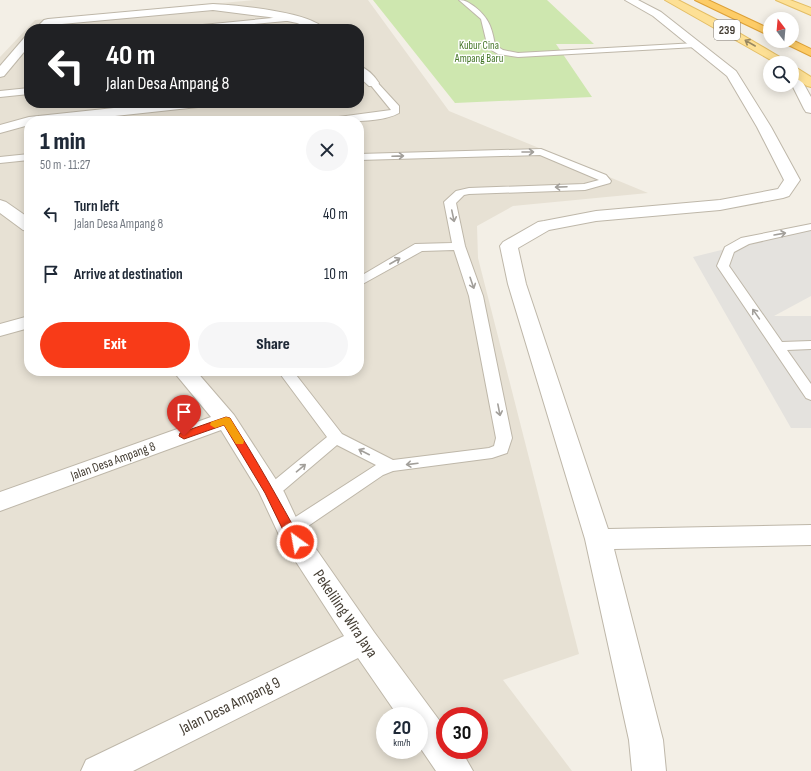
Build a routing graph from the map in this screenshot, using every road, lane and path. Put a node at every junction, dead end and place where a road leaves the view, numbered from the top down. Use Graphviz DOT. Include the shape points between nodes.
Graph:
graph roads {
  1 [pos="462,0"];
  2 [pos="630,0"];
  3 [pos="670,0"];
  4 [pos="700,0"];
  5 [pos="722,0"];
  6 [pos="781,0"];
  7 [pos="811,12"];
  8 [pos="293,18"];
  9 [pos="763,19"];
  10 [pos="62,24"];
  11 [pos="232,24"];
  12 [pos="311,24"];
  13 [pos="763,30"];
  14 [pos="24,45"];
  15 [pos="696,45"];
  16 [pos="799,47"];
  17 [pos="811,53"];
  18 [pos="772,56"];
  19 [pos="23,65"];
  20 [pos="2,70"];
  21 [pos="799,74"];
  22 [pos="364,75"];
  23 [pos="373,83"];
  24 [pos="811,83"];
  25 [pos="364,84"];
  26 [pos="799,87"];
  27 [pos="24,92"];
  28 [pos="0,94"];
  29 [pos="151,108"];
  30 [pos="811,109"];
  31 [pos="77,116"];
  32 [pos="364,117"];
  33 [pos="24,123"];
  34 [pos="0,129"];
  35 [pos="364,157"];
  36 [pos="24,158"];
  37 [pos="0,160"];
  38 [pos="3,210"];
  39 [pos="24,223"];
  40 [pos="811,227"];
  41 [pos="459,246"];
  42 [pos="364,279"];
  43 [pos="24,323"];
  44 [pos="0,330"];
  45 [pos="811,345"];
  46 [pos="779,346"];
  47 [pos="188,376"];
  48 [pos="289,376"];
  49 [pos="811,394"];
  50 [pos="226,420"];
  51 [pos="336,438"];
  52 [pos="391,466"];
  53 [pos="270,492"];
  54 [pos="0,502"];
  55 [pos="289,530"];
  56 [pos="811,535"];
  57 [pos="598,540"];
  58 [pos="363,641"];
  59 [pos="410,707"];
  60 [pos="428,732"];
  61 [pos="98,771"];
  62 [pos="456,771"];
  63 [pos="649,771"];
  1 -- 15 [label="lane" via="481,14 488,24 491,46 501,52 518,55"];
  2 -- 15 [label="street" via="657,14"];
  18 -- 3 [label="main road, 239, one-way"];
  4 -- 13 [label="highway"];
  5 -- 9 [label="highway"];
  6 -- 7 [label="main road"];
  8 -- 10 [label="street" via="231,7 213,7"];
  8 -- 11 [label="lane"];
  8 -- 12 [label="street"];
  14 -- 20 [label="street"];
  15 -- 57 [label="street" via="732,74 764,127 792,180 783,193 720,205 596,216 544,226 509,246 517,284"];
  16 -- 17 [label="highway"];
  19 -- 20 [label="street"];
  21 -- 24 [label="main road"];
  22 -- 23 [label="street"];
  23 -- 25 [label="street"];
  23 -- 32 [label="lane" via="396,111 391,114"];
  26 -- 30 [label="street"];
  27 -- 28 [label="lane"];
  29 -- 31 [label="street"];
  33 -- 34 [label="street"];
  35 -- 41 [label="lane, one-way" via="541,152 606,180 585,187 460,193 450,202"];
  36 -- 37 [label="lane"];
  38 -- 39 [label="street"];
  46 -- 40 [label="lane, one-way" via="723,266 729,250 745,241"];
  42 -- 41 [label="lane, one-way" via="419,247"];
  41 -- 52 [label="lane, one-way" via="476,296 504,438 500,449 492,453"];
  43 -- 44 [label="street"];
  45 -- 46 [label="lane"];
  46 -- 49 [label="lane"];
  47 -- 50 [label="street, Pekeliling Wira Jaya"];
  48 -- 51 [label="lane"];
  50 -- 53 [label="street, Pekeliling Wira Jaya"];
  50 -- 54 [label="street, Jalan Desa Ampang 8"];
  52 -- 51 [label="lane, one-way"];
  53 -- 51 [label="lane, one-way"];
  52 -- 55 [label="lane" via="377,471"];
  53 -- 55 [label="street, Pekeliling Wira Jaya"];
  55 -- 58 [label="street, Pekeliling Wira Jaya"];
  56 -- 57 [label="street"];
  57 -- 63 [label="street" via="646,740"];
  58 -- 59 [label="street, Pekeliling Wira Jaya"];
  58 -- 61 [label="street, Jalan Desa Ampang 9"];
  60 -- 62 [label="street"];
}
